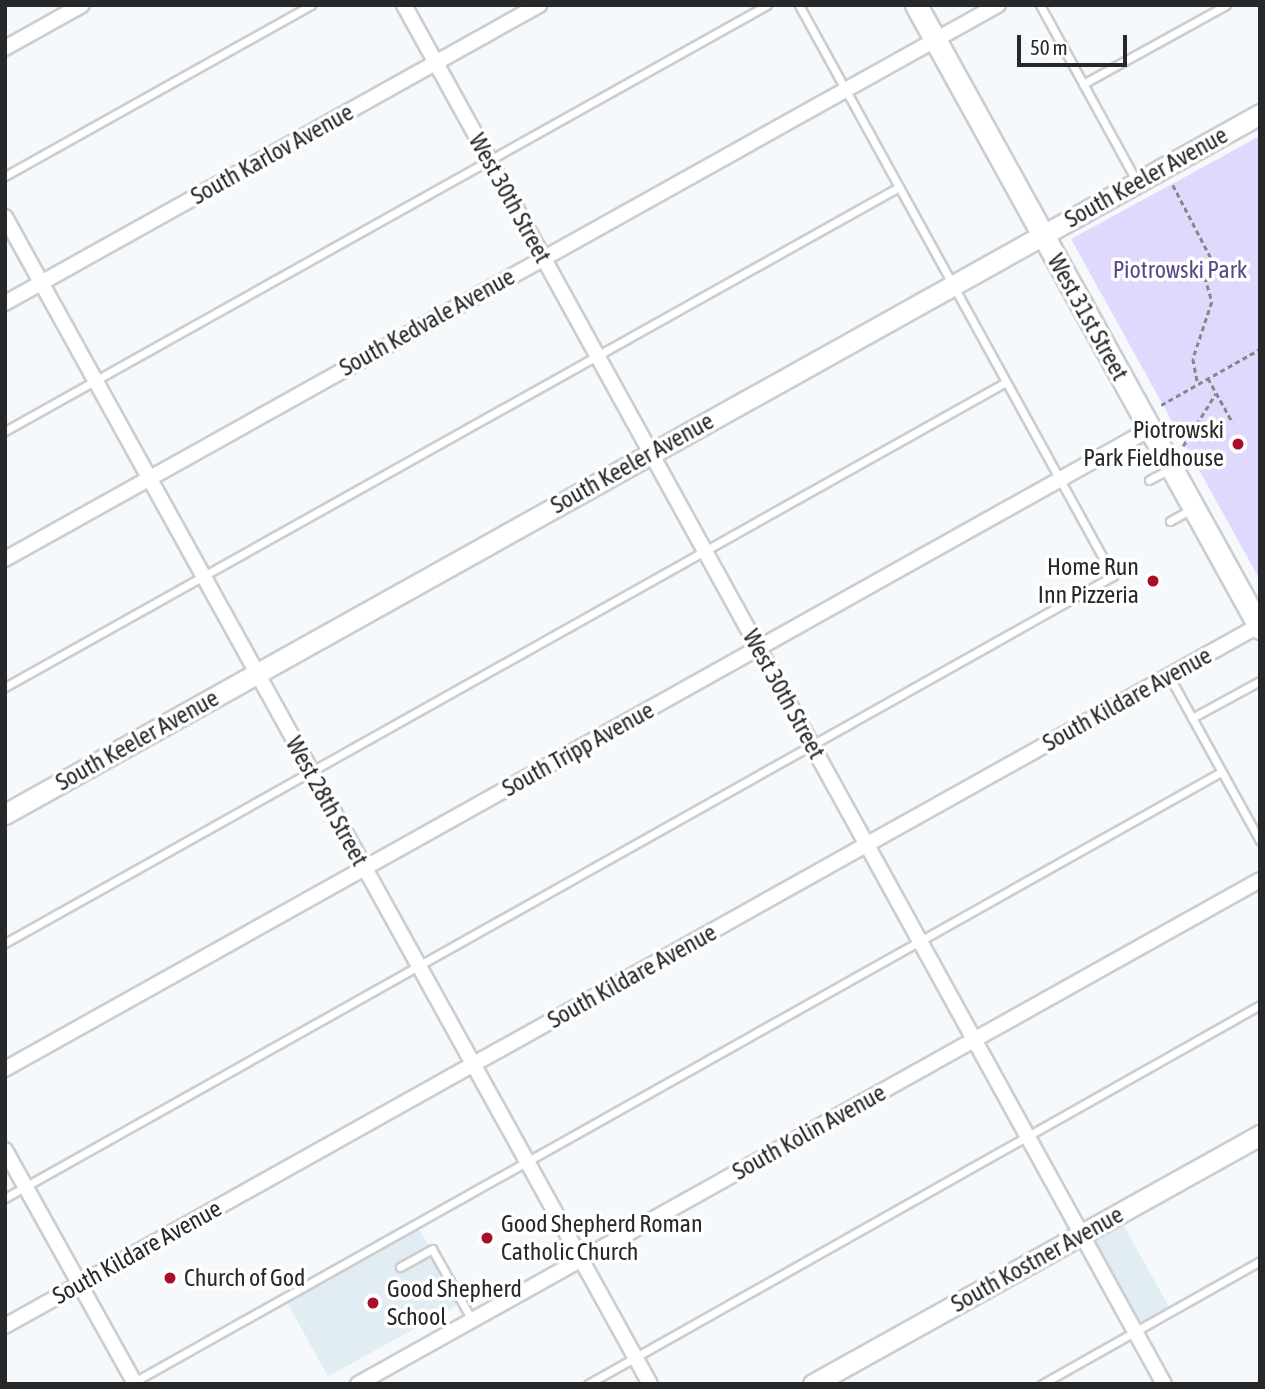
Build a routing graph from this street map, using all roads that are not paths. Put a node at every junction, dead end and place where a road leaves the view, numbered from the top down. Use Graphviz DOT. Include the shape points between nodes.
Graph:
graph roads {
  1 [pos="82,5"];
  2 [pos="311,5"];
  3 [pos="404,5"];
  4 [pos="539,5"];
  5 [pos="767,5"];
  6 [pos="799,5"];
  7 [pos="916,5"];
  8 [pos="998,5"];
  9 [pos="1040,5"];
  10 [pos="1226,5"];
  11 [pos="936,40"];
  12 [pos="5,48"];
  13 [pos="436,63"];
  14 [pos="1083,84"];
  15 [pos="845,90"];
  16 [pos="1260,114"];
  17 [pos="489,160"];
  18 [pos="5,176"];
  19 [pos="1137,182"];
  20 [pos="899,187"];
  21 [pos="5,217"];
  22 [pos="1043,234"];
  23 [pos="543,257"];
  24 [pos="42,282"];
  25 [pos="952,284"];
  26 [pos="5,303"];
  27 [pos="597,355"];
  28 [pos="96,381"];
  29 [pos="1006,382"];
  30 [pos="1150,429"];
  31 [pos="5,432"];
  32 [pos="651,453"];
  33 [pos="1172,468"];
  34 [pos="150,478"];
  35 [pos="1060,479"];
  36 [pos="1149,480"];
  37 [pos="1194,508"];
  38 [pos="1170,521"];
  39 [pos="705,551"];
  40 [pos="5,559"];
  41 [pos="203,577"];
  42 [pos="1259,627"];
  43 [pos="758,648"];
  44 [pos="257,673"];
  45 [pos="1169,676"];
  46 [pos="1260,681"];
  47 [pos="5,687"];
  48 [pos="1192,718"];
  49 [pos="813,746"];
  50 [pos="311,771"];
  51 [pos="1222,772"];
  52 [pos="5,814"];
  53 [pos="1260,841"];
  54 [pos="867,844"];
  55 [pos="365,868"];
  56 [pos="1260,880"];
  57 [pos="920,941"];
  58 [pos="5,943"];
  59 [pos="419,966"];
  60 [pos="1260,1005"];
  61 [pos="974,1039"];
  62 [pos="473,1065"];
  63 [pos="5,1069"];
  64 [pos="1260,1135"];
  65 [pos="1028,1136"];
  66 [pos="5,1150"];
  67 [pos="526,1162"];
  68 [pos="25,1187"];
  69 [pos="5,1198"];
  70 [pos="1082,1234"];
  71 [pos="580,1259"];
  72 [pos="1260,1261"];
  73 [pos="400,1267"];
  74 [pos="79,1284"];
  75 [pos="472,1320"];
  76 [pos="5,1326"];
  77 [pos="1136,1331"];
  78 [pos="635,1357"];
  79 [pos="133,1383"];
  80 [pos="358,1384"];
  81 [pos="587,1384"];
  82 [pos="650,1384"];
  83 [pos="813,1384"];
  84 [pos="1042,1384"];
  85 [pos="1164,1384"];
  1 -- 12 [label="street"];
  2 -- 18 [label="lane"];
  3 -- 13 [label="street, West 30th Street"];
  4 -- 13 [label="street, South Karlov Avenue"];
  5 -- 17 [label="lane"];
  6 -- 15 [label="lane"];
  7 -- 11 [label="main road, West 31st Street"];
  8 -- 11 [label="street, South Kedvale Avenue"];
  9 -- 14 [label="lane"];
  10 -- 14 [label="lane"];
  11 -- 15 [label="street, South Kedvale Avenue"];
  11 -- 22 [label="main road, West 31st Street"];
  13 -- 17 [label="street, West 30th Street"];
  13 -- 24 [label="street, South Karlov Avenue"];
  14 -- 19 [label="lane"];
  15 -- 20 [label="lane"];
  15 -- 23 [label="street, South Kedvale Avenue"];
  16 -- 19 [label="street, South Keeler Avenue"];
  17 -- 23 [label="street, West 30th Street"];
  17 -- 28 [label="lane"];
  19 -- 22 [label="street, South Keeler Avenue"];
  20 -- 25 [label="lane"];
  20 -- 27 [label="lane"];
  21 -- 24 [label="street, West 28th Street"];
  22 -- 25 [label="street, South Keeler Avenue"];
  22 -- 30 [label="main road, West 31st Street"];
  23 -- 27 [label="street, West 30th Street"];
  23 -- 34 [label="street, South Kedvale Avenue"];
  24 -- 26 [label="street, South Karlov Avenue"];
  24 -- 28 [label="street, West 28th Street"];
  25 -- 29 [label="lane"];
  25 -- 32 [label="street, South Keeler Avenue"];
  27 -- 32 [label="street, West 30th Street"];
  27 -- 41 [label="lane"];
  28 -- 31 [label="lane"];
  28 -- 34 [label="street, West 28th Street"];
  29 -- 35 [label="lane"];
  29 -- 39 [label="lane"];
  30 -- 33 [label="main road, West 31st Street"];
  30 -- 35 [label="street, South Tripp Avenue"];
  32 -- 39 [label="street, West 30th Street"];
  32 -- 44 [label="street, South Keeler Avenue"];
  33 -- 36 [label="lane"];
  33 -- 37 [label="main road, West 31st Street"];
  34 -- 40 [label="street, South Kedvale Avenue"];
  34 -- 41 [label="street, West 28th Street"];
  35 -- 43 [label="street, South Tripp Avenue"];
  35 -- 49 [label="lane" via="1113,576"];
  37 -- 38 [label="lane"];
  37 -- 42 [label="main road, West 31st Street"];
  39 -- 43 [label="street, West 30th Street"];
  39 -- 50 [label="lane"];
  41 -- 44 [label="street, West 28th Street"];
  41 -- 47 [label="lane"];
  42 -- 45 [label="street, South Kildare Avenue"];
  43 -- 49 [label="street, West 30th Street"];
  43 -- 55 [label="street, South Tripp Avenue"];
  44 -- 50 [label="street, West 28th Street"];
  44 -- 52 [label="street, South Keeler Avenue"];
  45 -- 48 [label="lane"];
  45 -- 54 [label="street, South Kildare Avenue"];
  46 -- 48 [label="lane"];
  48 -- 51 [label="lane"];
  49 -- 54 [label="street, West 30th Street"];
  49 -- 59 [label="lane"];
  50 -- 55 [label="street, West 28th Street"];
  50 -- 58 [label="lane"];
  51 -- 53 [label="lane"];
  51 -- 57 [label="lane"];
  54 -- 57 [label="street, West 30th Street"];
  54 -- 62 [label="street, South Kildare Avenue"];
  55 -- 59 [label="street, West 28th Street"];
  55 -- 63 [label="street, South Tripp Avenue"];
  56 -- 61 [label="street, South Kolin Avenue"];
  57 -- 61 [label="street, West 30th Street"];
  57 -- 67 [label="lane"];
  59 -- 62 [label="street, West 28th Street"];
  59 -- 68 [label="lane"];
  60 -- 65 [label="lane"];
  61 -- 65 [label="street, West 30th Street"];
  61 -- 71 [label="street, South Kolin Avenue"];
  62 -- 67 [label="street, West 28th Street"];
  62 -- 74 [label="street, South Kildare Avenue"];
  64 -- 70 [label="street, South Kostner Avenue"];
  65 -- 70 [label="street, West 30th Street"];
  65 -- 78 [label="lane"];
  66 -- 68 [label="street"];
  67 -- 71 [label="street, West 28th Street"];
  67 -- 79 [label="lane"];
  68 -- 69 [label="lane"];
  68 -- 74 [label="street"];
  70 -- 77 [label="street, West 30th Street"];
  70 -- 83 [label="street, South Kostner Avenue"];
  71 -- 75 [label="street, South Kolin Avenue"];
  71 -- 78 [label="street, West 28th Street"];
  72 -- 77 [label="lane"];
  73 -- 75 [label="lane" via="432,1249"];
  74 -- 76 [label="street, South Kildare Avenue"];
  74 -- 79 [label="street"];
  75 -- 80 [label="street, South Kolin Avenue"];
  77 -- 84 [label="lane"];
  77 -- 85 [label="street, West 30th Street"];
  78 -- 81 [label="lane"];
  78 -- 82 [label="street, West 28th Street"];
}
